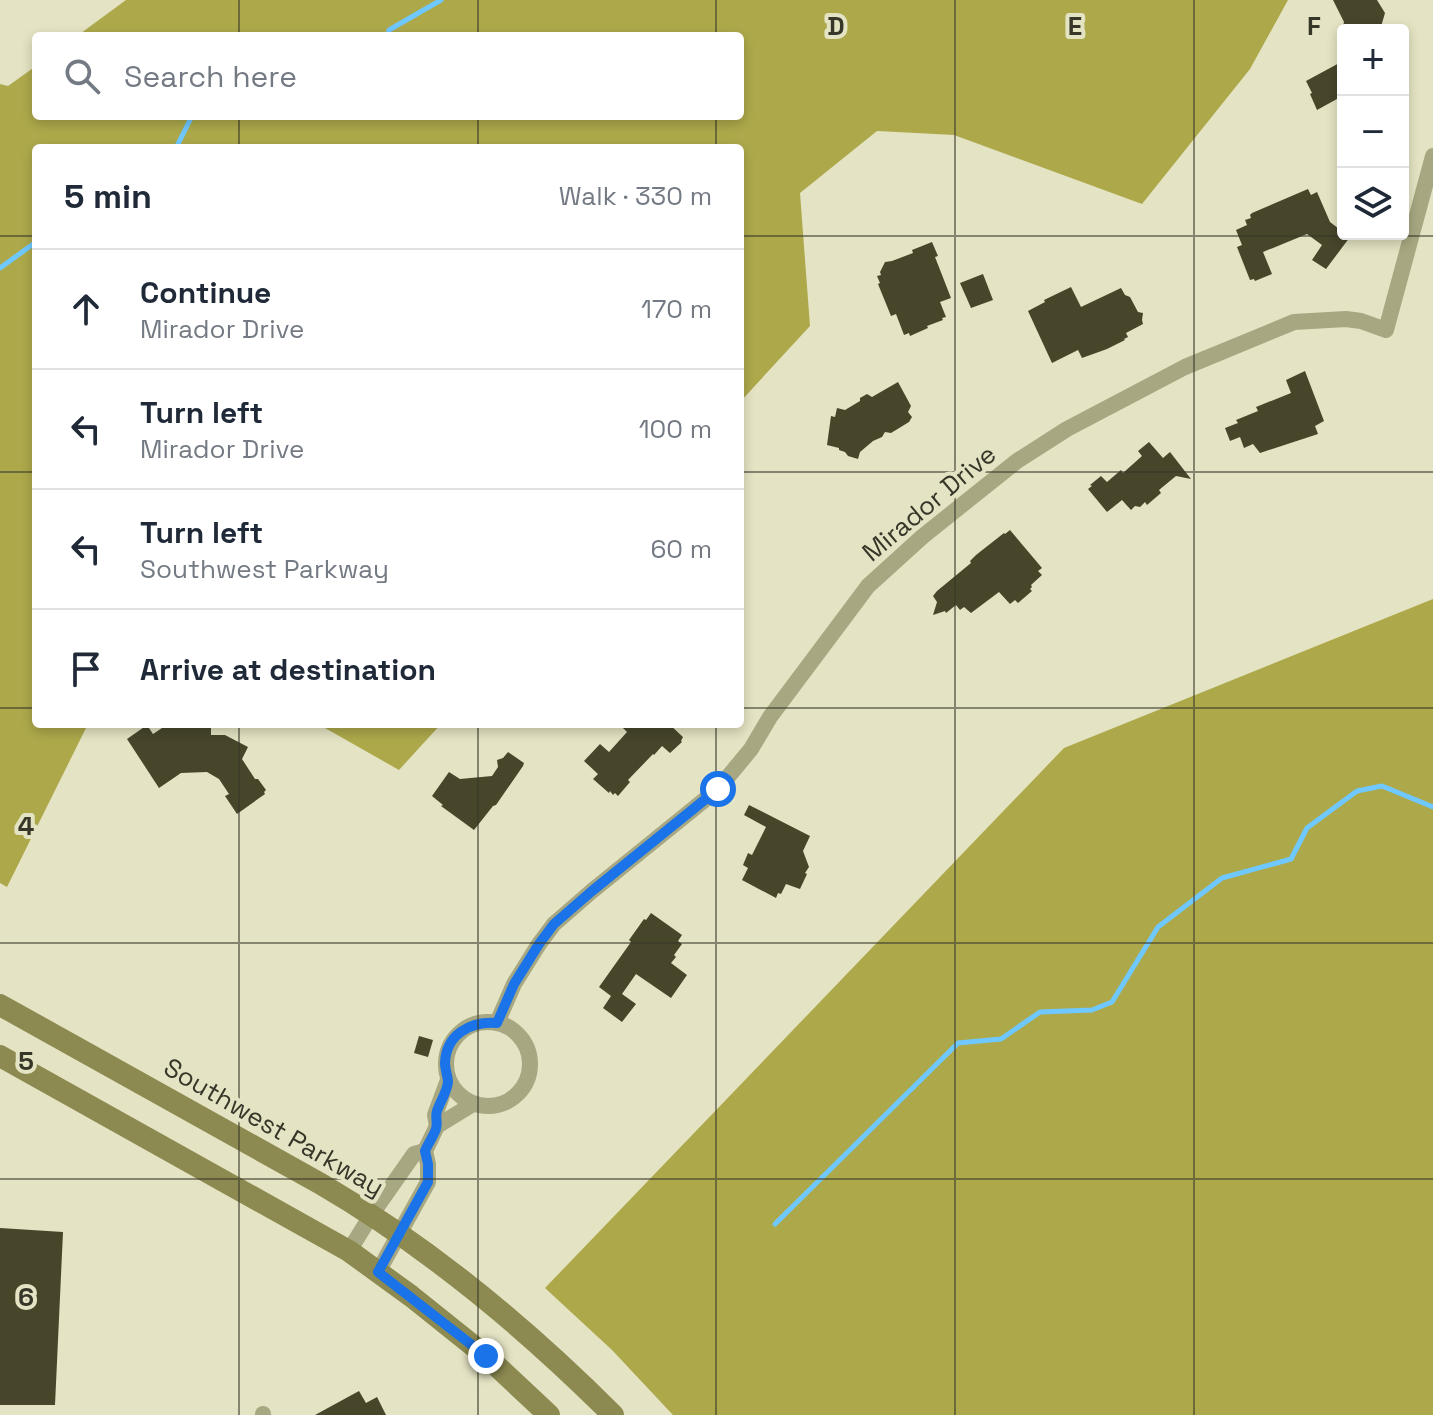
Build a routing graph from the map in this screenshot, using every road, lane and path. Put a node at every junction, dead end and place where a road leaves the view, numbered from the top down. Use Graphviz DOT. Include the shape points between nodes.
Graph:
graph roads {
  1 [pos="1433,156"];
  2 [pos="0,1005"];
  3 [pos="497,1023"];
  4 [pos="0,1056"];
  5 [pos="448,1080"];
  6 [pos="473,1104"];
  7 [pos="437,1126"];
  8 [pos="425,1151"];
  9 [pos="372,1214"];
  10 [pos="400,1233"];
  11 [pos="349,1251"];
  12 [pos="378,1272"];
  13 [pos="549,1415"];
  14 [pos="613,1415"];
  1 -- 3 [label="street, Mirador Drive" via="1386,330 1346,319 1294,322 1185,367 1017,461 868,586 718,789 554,924 514,984"];
  2 -- 9 [label="main road, Southwest Parkway"];
  3 -- 5 [label="street" via="472,1025 452,1041 445,1065"];
  3 -- 6 [label="street" via="524,1042 528,1075 508,1102"];
  4 -- 11 [label="main road"];
  5 -- 6 [label="street"];
  5 -- 7 [label="street" via="435,1115"];
  6 -- 7 [label="street"];
  7 -- 8 [label="street"];
  8 -- 9 [label="street" via="414,1154"];
  8 -- 10 [label="street" via="428,1182"];
  9 -- 10 [label="main road, Southwest Parkway"];
  9 -- 11 [label="street"];
  10 -- 12 [label="street"];
  10 -- 14 [label="main road, Southwest Parkway" via="557,1359"];
  11 -- 12 [label="main road"];
  12 -- 13 [label="main road" via="486,1356"];
}
